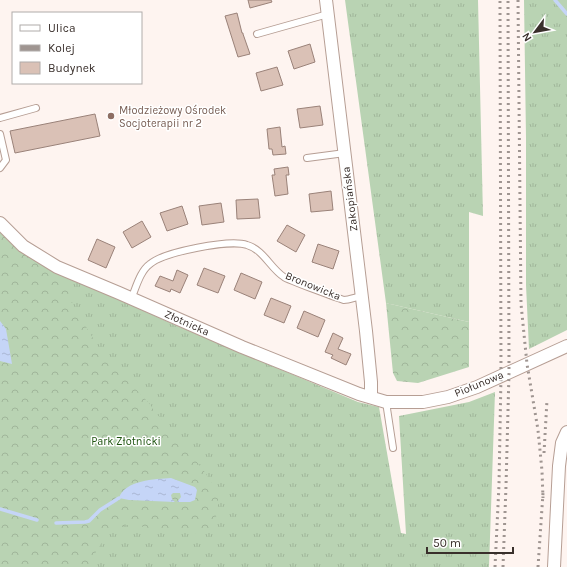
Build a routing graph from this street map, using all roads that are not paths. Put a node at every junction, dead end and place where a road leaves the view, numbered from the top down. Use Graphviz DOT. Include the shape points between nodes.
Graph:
graph roads {
  1 [pos="326,0"];
  2 [pos="328,14"];
  3 [pos="257,34"];
  4 [pos="36,108"];
  5 [pos="0,118"];
  6 [pos="0,134"];
  7 [pos="345,153"];
  8 [pos="307,158"];
  9 [pos="0,168"];
  10 [pos="0,222"];
  11 [pos="362,296"];
  12 [pos="131,298"];
  13 [pos="567,346"];
  14 [pos="371,397"];
  15 [pos="386,402"];
  16 [pos="567,432"];
  17 [pos="393,448"];
  18 [pos="554,567"];
  1 -- 2 [label="street, Zakopiańska"];
  2 -- 3 [label="lane"];
  2 -- 7 [label="street, Zakopiańska"];
  4 -- 5 [label="lane"];
  6 -- 9 [label="lane" via="6,160"];
  7 -- 8 [label="lane"];
  7 -- 11 [label="street, Zakopiańska"];
  10 -- 12 [label="street, Złotnicka" via="24,246 57,267"];
  11 -- 12 [label="lane, Bronowicka" via="343,300 284,277 259,251 247,244 234,244 197,248 148,264"];
  11 -- 14 [label="street, Zakopiańska"];
  12 -- 14 [label="street, Złotnicka" via="242,347"];
  13 -- 15 [label="street, Piołunowa" via="477,387 448,397 423,402"];
  14 -- 15 [label="street, Złotnicka"];
  15 -- 17 [label="lane"];
  16 -- 18 [label="street" via="562,443 559,466"];
}
